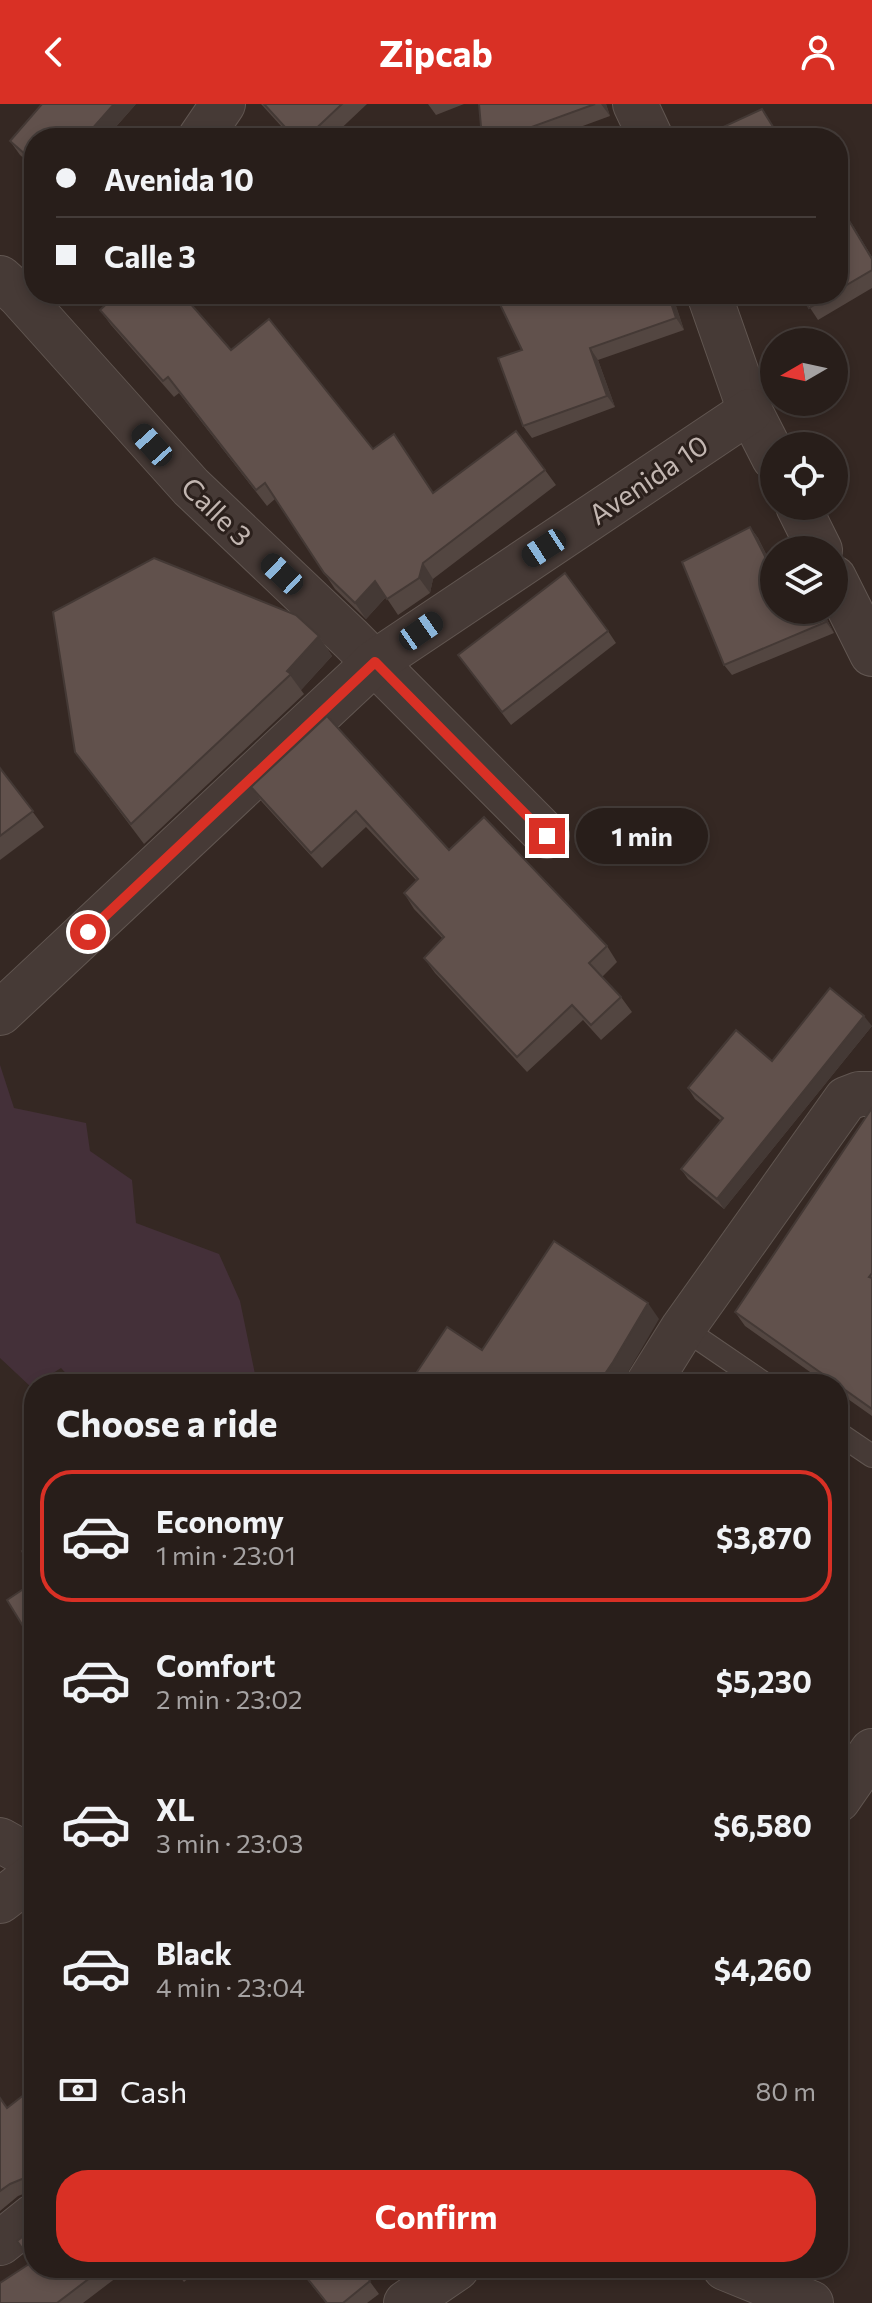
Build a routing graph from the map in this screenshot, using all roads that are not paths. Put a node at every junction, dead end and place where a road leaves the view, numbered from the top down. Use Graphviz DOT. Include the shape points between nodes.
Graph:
graph roads {
  1 [pos="223,104"];
  2 [pos="635,104"];
  3 [pos="207,128"];
  4 [pos="646,128"];
  5 [pos="25,304"];
  6 [pos="713,304"];
  7 [pos="750,411"];
  8 [pos="761,432"];
  9 [pos="848,606"];
  10 [pos="872,654"];
  11 [pos="375,662"];
  12 [pos="547,836"];
  13 [pos="7,993"];
  14 [pos="872,1094"];
  15 [pos="683,1328"];
  16 [pos="654,1374"];
  17 [pos="750,1374"];
  18 [pos="848,1440"];
  19 [pos="872,1456"];
  20 [pos="872,1751"];
  21 [pos="849,1792"];
  22 [pos="0,1840"];
  23 [pos="24,1853"];
  24 [pos="24,1883"];
  25 [pos="0,1901"];
  26 [pos="24,2224"];
  27 [pos="0,2243"];
  28 [pos="442,2278"];
  29 [pos="750,2278"];
  30 [pos="406,2303"];
  31 [pos="811,2303"];
  1 -- 3 [label="street"];
  2 -- 4 [label="street"];
  5 -- 11 [label="street, Calle 3" via="191,487"];
  6 -- 7 [label="street"];
  7 -- 8 [label="street"];
  7 -- 11 [label="street, Avenida 10"];
  9 -- 10 [label="street"];
  11 -- 12 [label="street, Calle 3"];
  11 -- 13 [label="street, Avenida 10"];
  14 -- 15 [label="street" via="846,1099"];
  15 -- 16 [label="street"];
  15 -- 17 [label="lane"];
  18 -- 19 [label="lane"];
  20 -- 21 [label="street"];
  22 -- 23 [label="street"];
  24 -- 25 [label="street"];
  26 -- 27 [label="street"];
  28 -- 30 [label="street"];
  29 -- 31 [label="street"];
}
